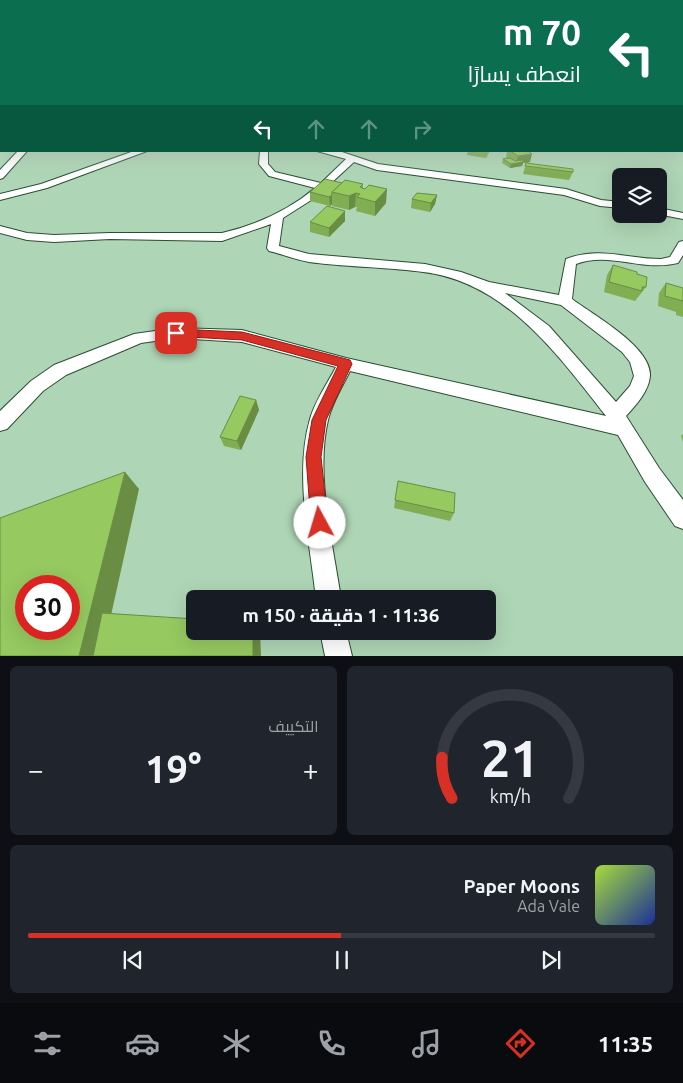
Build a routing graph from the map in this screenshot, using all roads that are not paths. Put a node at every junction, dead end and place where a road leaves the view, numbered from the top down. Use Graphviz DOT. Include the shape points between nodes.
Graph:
graph roads {
  1 [pos="140,152"];
  2 [pos="264,152"];
  3 [pos="328,152"];
  4 [pos="20,155"];
  5 [pos="348,155"];
  6 [pos="0,160"];
  7 [pos="0,176"];
  8 [pos="321,186"];
  9 [pos="0,198"];
  10 [pos="612,204"];
  11 [pos="667,213"];
  12 [pos="683,216"];
  13 [pos="278,217"];
  14 [pos="0,229"];
  15 [pos="683,245"];
  16 [pos="484,285"];
  17 [pos="565,301"];
  18 [pos="346,364"];
  19 [pos="620,421"];
  20 [pos="0,424"];
  21 [pos="683,518"];
  22 [pos="328,590"];
  23 [pos="336,640"];
  24 [pos="340,656"];
  1 -- 9 [label="street"];
  2 -- 8 [label="street" via="262,159 272,174"];
  3 -- 5 [label="street"];
  4 -- 6 [label="street"];
  4 -- 7 [label="street"];
  5 -- 8 [label="street"];
  5 -- 10 [label="street" via="377,167 566,192"];
  8 -- 13 [label="street" via="309,198"];
  11 -- 12 [label="street"];
  13 -- 14 [label="street" via="222,237 40,238"];
  13 -- 16 [label="street" via="273,248 308,258 425,268"];
  15 -- 17 [label="street" via="674,260 662,264 593,255 578,258 570,262"];
  16 -- 17 [label="street"];
  16 -- 19 [label="street" via="544,330"];
  17 -- 19 [label="street" via="628,348 644,370 642,384"];
  18 -- 19 [label="street"];
  18 -- 20 [label="street" via="242,336 176,333 148,337 100,352 60,370 37,386"];
  18 -- 22 [label="street" via="319,420 314,457"];
  19 -- 21 [label="street" via="652,475"];
  23 -- 24 [label="street"];
}
